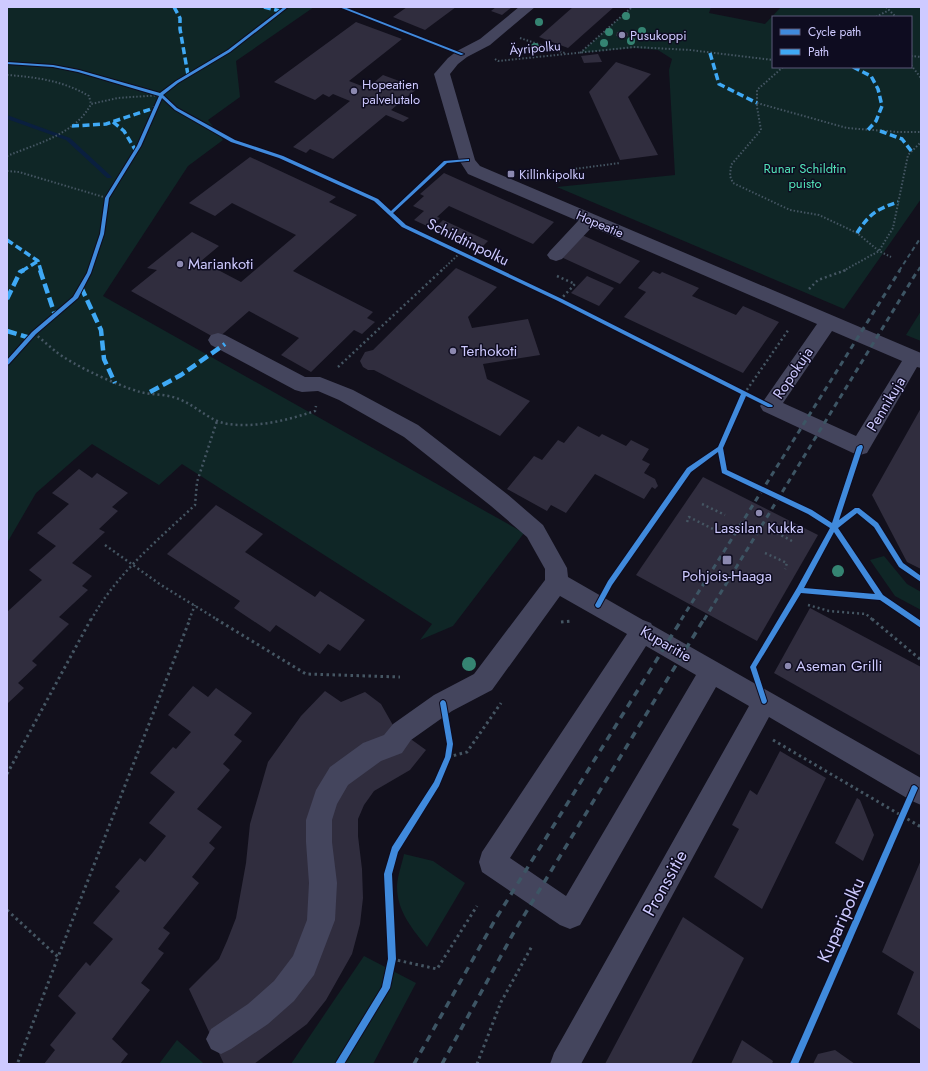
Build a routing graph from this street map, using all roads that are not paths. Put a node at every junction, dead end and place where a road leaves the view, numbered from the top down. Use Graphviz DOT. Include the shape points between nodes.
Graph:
graph roads {
  1 [pos="528,7"];
  2 [pos="590,219"];
  3 [pos="556,255"];
  4 [pos="829,321"];
  5 [pos="218,340"];
  6 [pos="917,359"];
  7 [pos="812,426"];
  8 [pos="557,582"];
  9 [pos="642,630"];
  10 [pos="712,671"];
  11 [pos="764,701"];
  12 [pos="918,790"];
  13 [pos="222,1038"];
  14 [pos="564,1064"];
  1 -- 2 [label="street, Hopeatie" via="485,42 453,61 442,74 467,160 474,170"];
  2 -- 3 [label="street"];
  2 -- 4 [label="street, Hopeatie"];
  4 -- 6 [label="street, Hopeatie"];
  4 -- 7 [label="street, Ropokuja" via="770,406"];
  5 -- 8 [label="street" via="302,385 320,384 346,395 411,431 535,531 556,568"];
  6 -- 7 [label="street, Pennikuja" via="860,447"];
  8 -- 9 [label="street, Kuparitie"];
  8 -- 13 [label="street" via="483,682 443,703 402,732 393,744 372,752 339,776 325,799 319,820 323,884 321,920 304,965 279,996 258,1014"];
  9 -- 10 [label="street, Kuparitie"];
  9 -- 10 [label="street" via="492,862 570,915"];
  10 -- 11 [label="street, Kuparitie"];
  11 -- 12 [label="street, Kuparitie"];
  11 -- 14 [label="street, Pronssitie"];
}
